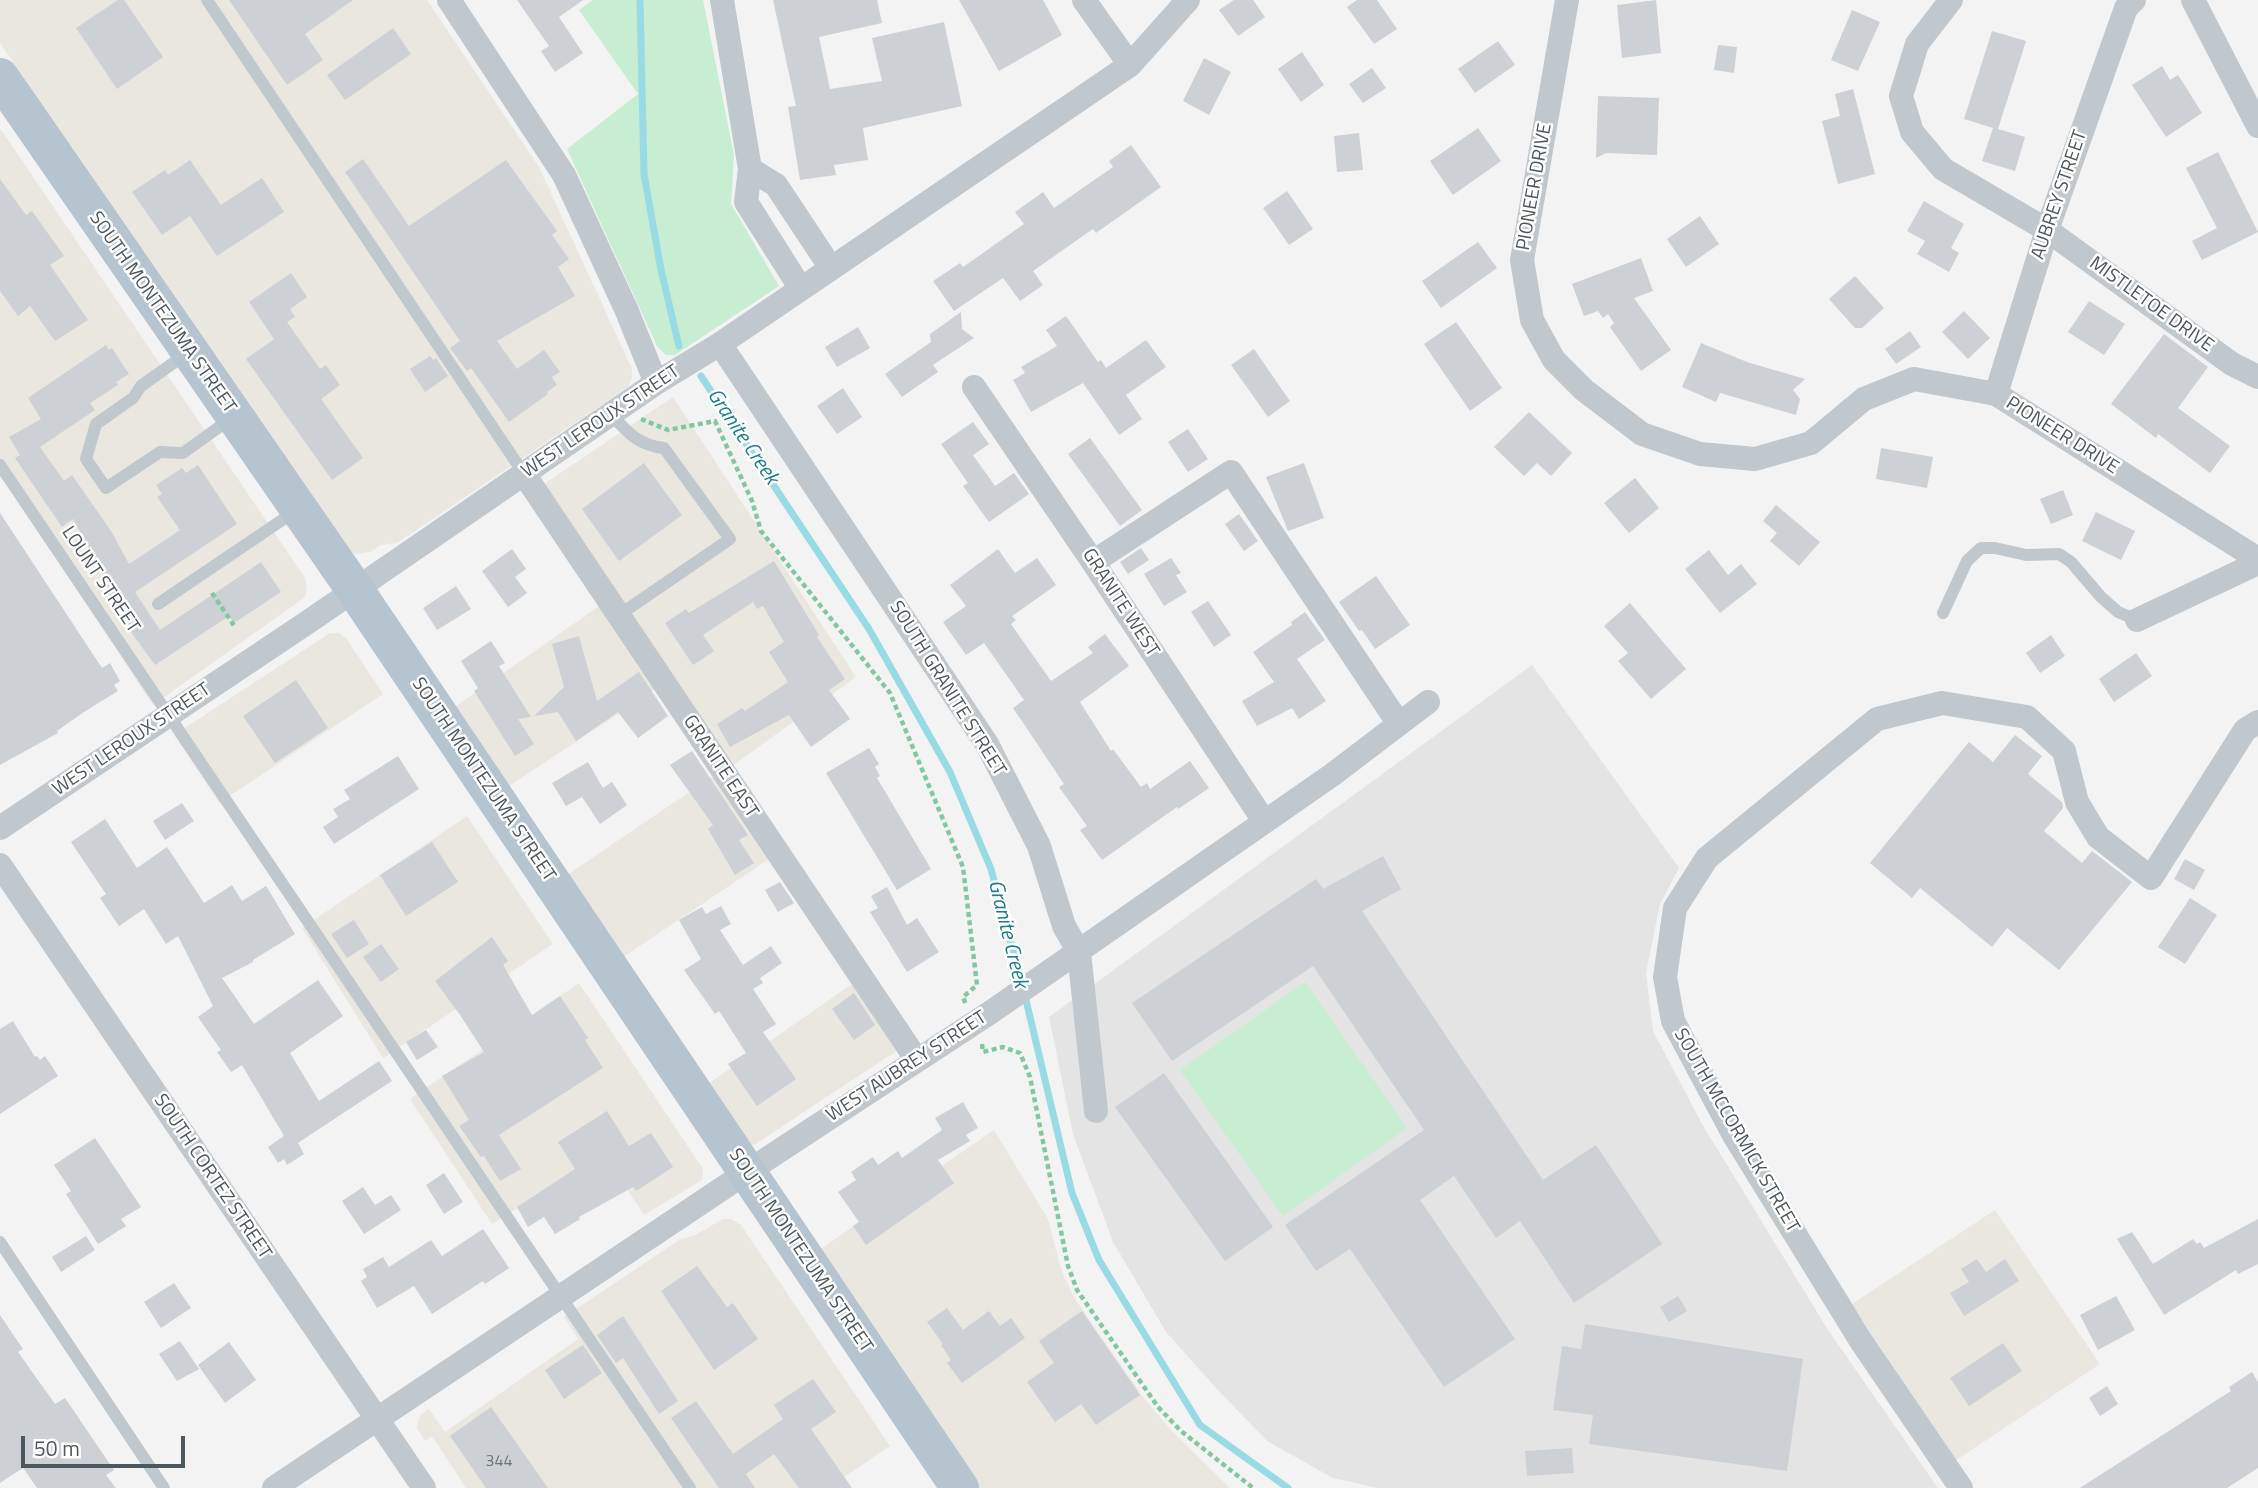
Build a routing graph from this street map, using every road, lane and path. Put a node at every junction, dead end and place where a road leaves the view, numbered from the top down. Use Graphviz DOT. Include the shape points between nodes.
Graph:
graph roads {
  1 [pos="206,0"];
  2 [pos="449,0"];
  3 [pos="722,0"];
  4 [pos="1083,0"];
  5 [pos="1188,0"];
  6 [pos="1567,0"];
  7 [pos="1951,0"];
  8 [pos="2134,0"];
  9 [pos="2193,0"];
  10 [pos="1130,65"];
  11 [pos="0,77"];
  12 [pos="2258,126"];
  13 [pos="750,169"];
  14 [pos="2047,230"];
  15 [pos="831,268"];
  16 [pos="801,289"];
  17 [pos="720,344"];
  18 [pos="190,352"];
  19 [pos="2258,377"];
  20 [pos="656,383"];
  21 [pos="974,387"];
  22 [pos="1996,394"];
  23 [pos="614,412"];
  24 [pos="234,416"];
  25 [pos="0,465"];
  26 [pos="524,474"];
  27 [pos="299,509"];
  28 [pos="2258,561"];
  29 [pos="1093,562"];
  30 [pos="355,590"];
  31 [pos="212,593"];
  32 [pos="158,604"];
  33 [pos="1943,612"];
  34 [pos="618,615"];
  35 [pos="2137,620"];
  36 [pos="235,627"];
  37 [pos="1428,702"];
  38 [pos="167,716"];
  39 [pos="2258,722"];
  40 [pos="1399,724"];
  41 [pos="1264,821"];
  42 [pos="0,828"];
  43 [pos="0,865"];
  44 [pos="1079,952"];
  45 [pos="979,1010"];
  46 [pos="982,1043"];
  47 [pos="917,1060"];
  48 [pos="1097,1111"];
  49 [pos="747,1172"];
  50 [pos="0,1242"];
  51 [pos="560,1296"];
  52 [pos="376,1419"];
  53 [pos="164,1488"];
  54 [pos="274,1488"];
  55 [pos="424,1488"];
  56 [pos="690,1488"];
  57 [pos="960,1488"];
  58 [pos="1253,1488"];
  59 [pos="1961,1488"];
  1 -- 26 [label="lane"];
  2 -- 20 [label="street" via="564,175"];
  3 -- 13 [label="street"];
  4 -- 10 [label="street"];
  5 -- 10 [label="street, WEST LEROUX STREET"];
  6 -- 22 [label="street, PIONEER DRIVE" via="1521,260 1532,320 1554,360 1584,390 1642,434 1699,454 1755,458 1811,443 1864,398 1914,379"];
  7 -- 14 [label="street, MISTLETOE DRIVE" via="1917,44 1901,96 1912,132 1943,169"];
  8 -- 14 [label="street, AUBREY STREET" via="2126,8"];
  9 -- 12 [label="street"];
  10 -- 15 [label="street, WEST LEROUX STREET"];
  11 -- 18 [label="main road, SOUTH MONTEZUMA STREET"];
  13 -- 15 [label="street" via="776,185"];
  13 -- 16 [label="street" via="746,202"];
  14 -- 19 [label="street, MISTLETOE DRIVE" via="2232,364"];
  14 -- 22 [label="street, AUBREY STREET"];
  15 -- 16 [label="street, WEST LEROUX STREET"];
  16 -- 17 [label="street, WEST LEROUX STREET"];
  17 -- 20 [label="street, WEST LEROUX STREET"];
  17 -- 44 [label="street, SOUTH GRANITE STREET" via="987,744 1038,846 1064,926"];
  18 -- 24 [label="main road, SOUTH MONTEZUMA STREET"];
  18 -- 24 [label="lane" via="96,424 86,459 106,488 160,452 183,453"];
  20 -- 23 [label="street, WEST LEROUX STREET"];
  21 -- 29 [label="street, GRANITE WEST"];
  22 -- 28 [label="street, PIONEER DRIVE"];
  23 -- 26 [label="street, WEST LEROUX STREET"];
  23 -- 34 [label="lane" via="626,432 647,446 664,448 730,539"];
  23 -- 45 [label="path" via="668,430 715,421 761,531 890,693 963,867 977,985 963,998"];
  24 -- 27 [label="main road, SOUTH MONTEZUMA STREET"];
  25 -- 38 [label="lane, LOUNT STREET"];
  26 -- 30 [label="street, WEST LEROUX STREET"];
  26 -- 34 [label="street, GRANITE EAST"];
  27 -- 30 [label="main road, SOUTH MONTEZUMA STREET"];
  27 -- 32 [label="lane"];
  28 -- 35 [label="street"];
  29 -- 40 [label="street" via="1231,472"];
  29 -- 41 [label="street, GRANITE WEST"];
  30 -- 38 [label="street, WEST LEROUX STREET"];
  30 -- 49 [label="main road, SOUTH MONTEZUMA STREET"];
  31 -- 36 [label="path"];
  33 -- 35 [label="lane" via="1967,561 1981,548 1995,548 2026,555 2059,554 2118,612"];
  34 -- 47 [label="street, GRANITE EAST"];
  37 -- 40 [label="street, WEST AUBREY STREET"];
  38 -- 42 [label="street, WEST LEROUX STREET"];
  38 -- 51 [label="lane, LOUNT STREET"];
  39 -- 59 [label="street, SOUTH MCCORMICK STREET" via="2245,730 2151,878 2098,837 2077,802 2064,751 2027,717 1942,703 1877,719 1707,858 1675,908 1665,977 1673,1021 1735,1137 1861,1341"];
  40 -- 41 [label="street, WEST AUBREY STREET"];
  41 -- 44 [label="street, WEST AUBREY STREET"];
  43 -- 52 [label="street, SOUTH CORTEZ STREET"];
  44 -- 45 [label="street, WEST AUBREY STREET"];
  44 -- 48 [label="street, SOUTH GRANITE STREET"];
  45 -- 47 [label="street, WEST AUBREY STREET"];
  46 -- 58 [label="path" via="983,1052 1003,1047 1020,1053 1030,1077 1068,1266 1077,1290 1158,1407"];
  47 -- 49 [label="street, WEST AUBREY STREET"];
  49 -- 51 [label="street, WEST AUBREY STREET"];
  49 -- 57 [label="main road, SOUTH MONTEZUMA STREET"];
  50 -- 53 [label="lane"];
  51 -- 52 [label="street, WEST AUBREY STREET"];
  51 -- 56 [label="lane, LOUNT STREET"];
  52 -- 54 [label="street, WEST AUBREY STREET"];
  52 -- 55 [label="street, SOUTH CORTEZ STREET"];
}
